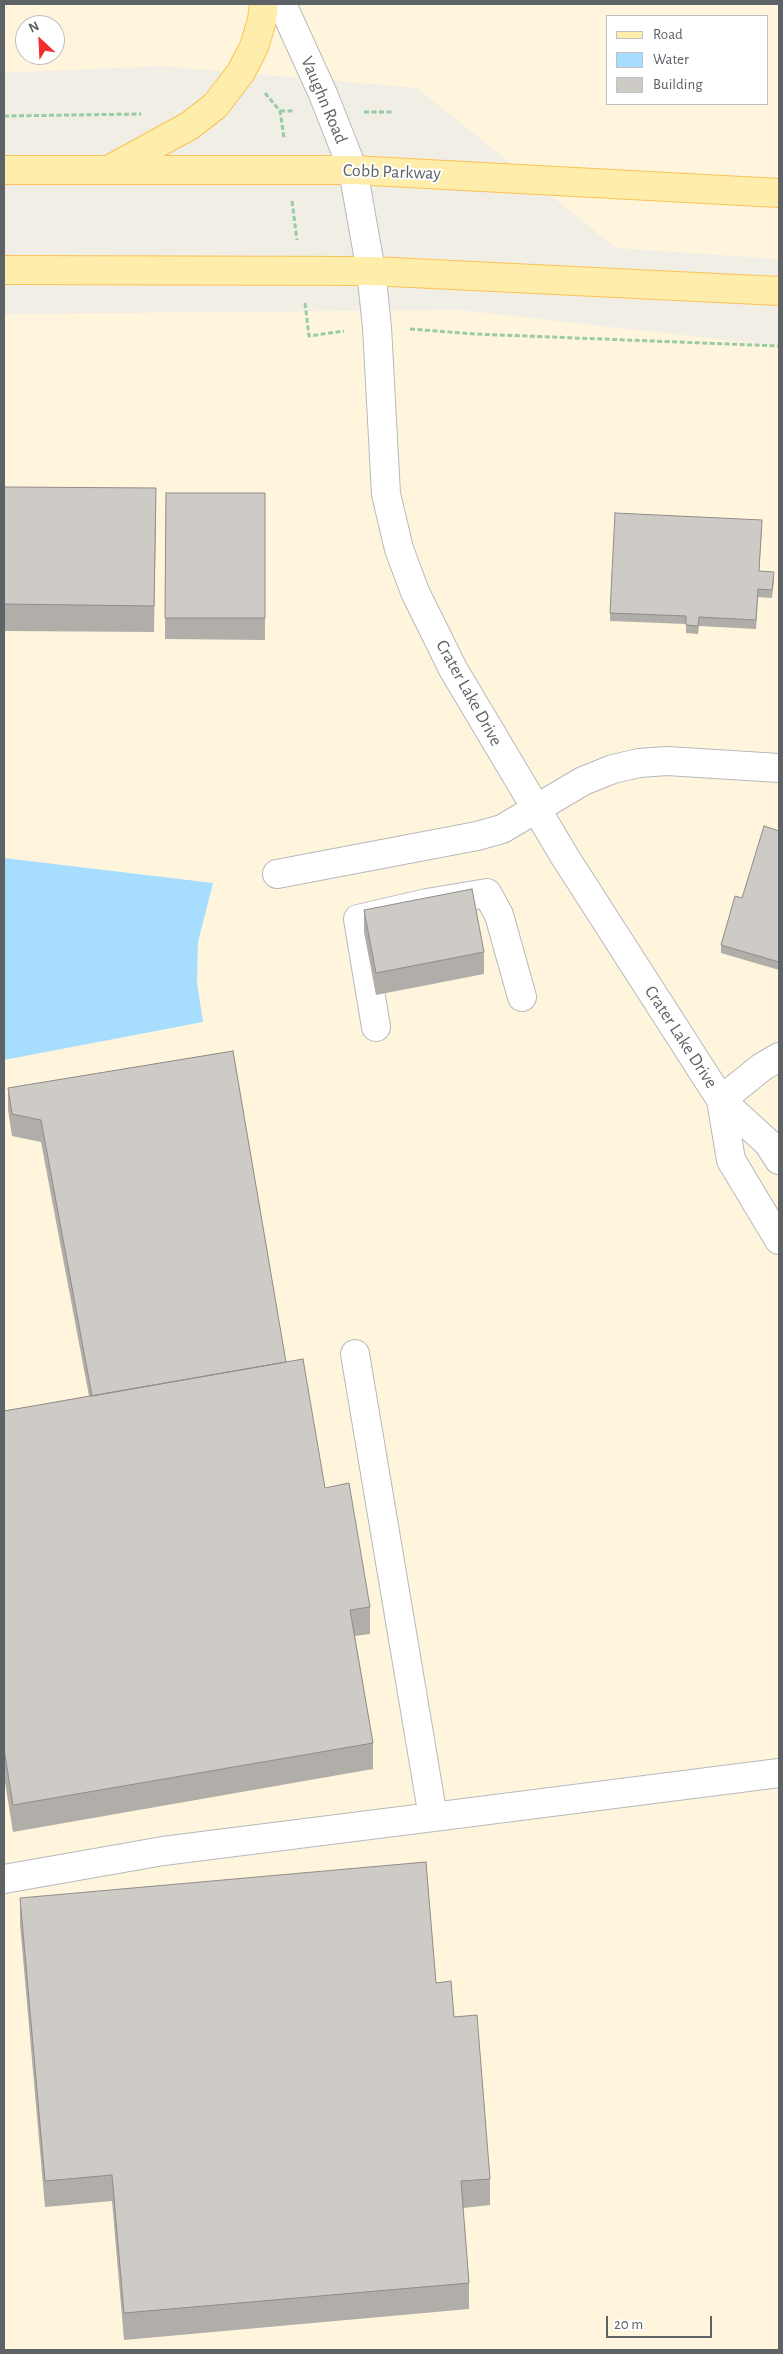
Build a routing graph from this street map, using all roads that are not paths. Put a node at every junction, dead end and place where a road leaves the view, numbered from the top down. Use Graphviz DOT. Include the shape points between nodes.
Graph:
graph roads {
  1 [pos="264,4"];
  2 [pos="282,4"];
  3 [pos="4,170"];
  4 [pos="110,170"];
  5 [pos="353,170"];
  6 [pos="779,193"];
  7 [pos="364,230"];
  8 [pos="4,270"];
  9 [pos="371,271"];
  10 [pos="779,291"];
  11 [pos="779,768"];
  12 [pos="536,808"];
  13 [pos="276,874"];
  14 [pos="522,997"];
  15 [pos="376,1028"];
  16 [pos="779,1057"];
  17 [pos="722,1100"];
  18 [pos="779,1160"];
  19 [pos="779,1240"];
  20 [pos="355,1354"];
  21 [pos="779,1773"];
  22 [pos="433,1817"];
  23 [pos="4,1879"];
  1 -- 4 [label="main road" via="254,47 241,72 215,106 182,131"];
  2 -- 5 [label="street, Vaughn Road"];
  3 -- 4 [label="main road, Cobb Parkway"];
  4 -- 5 [label="main road, Cobb Parkway"];
  5 -- 6 [label="main road, Cobb Parkway"];
  5 -- 7 [label="street, Vaughn Road"];
  7 -- 9 [label="street, Crater Lake Drive"];
  8 -- 9 [label="main road"];
  9 -- 10 [label="main road"];
  9 -- 12 [label="street, Crater Lake Drive" via="386,494 399,549 453,669"];
  11 -- 12 [label="street" via="667,761 639,763 583,780"];
  12 -- 13 [label="street" via="502,829 478,836"];
  12 -- 17 [label="street, Crater Lake Drive"];
  14 -- 15 [label="street" via="499,914 487,893 427,903 358,918"];
  16 -- 17 [label="street"];
  17 -- 18 [label="street, Crater Lake Drive" via="768,1143"];
  17 -- 19 [label="street, Crater Lake Drive" via="730,1160"];
  20 -- 22 [label="street"];
  21 -- 22 [label="street"];
  22 -- 23 [label="street" via="163,1851"];
}
